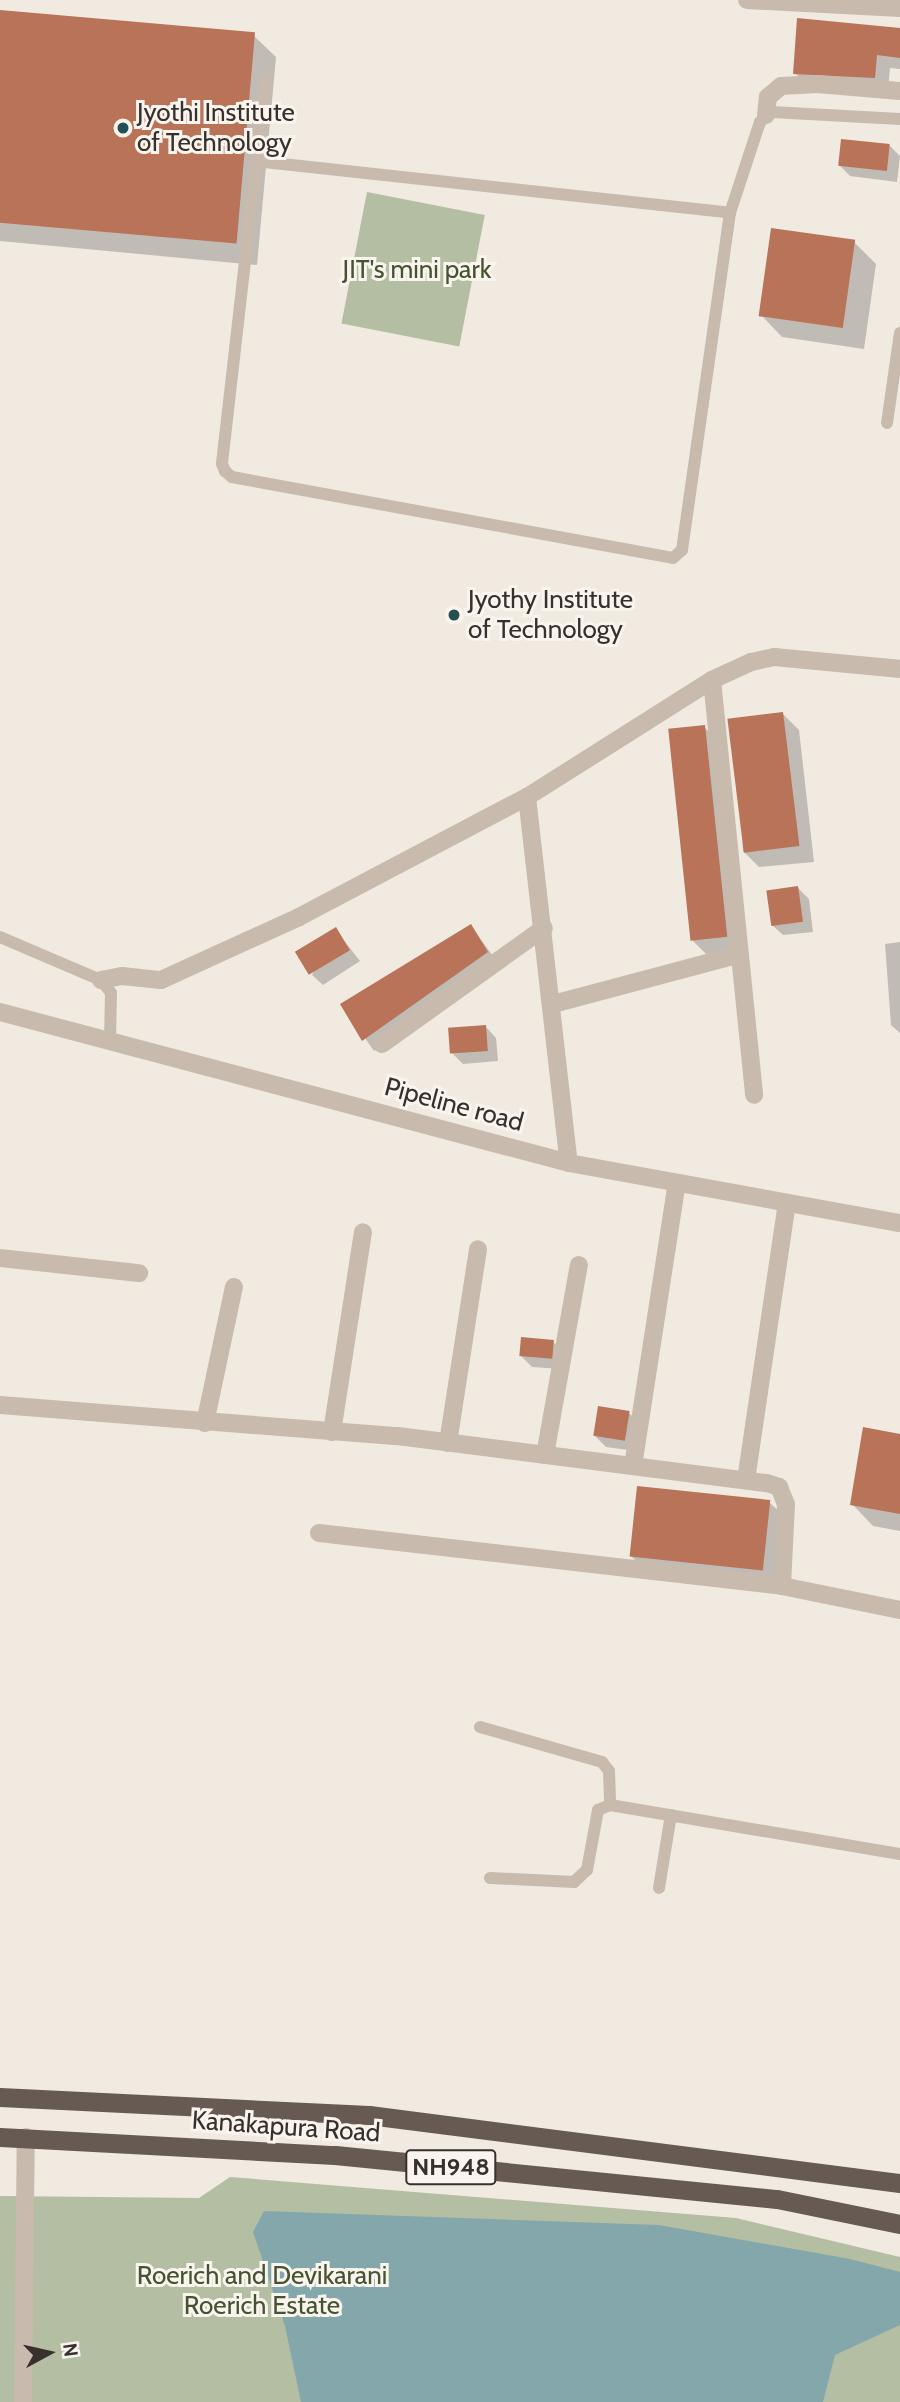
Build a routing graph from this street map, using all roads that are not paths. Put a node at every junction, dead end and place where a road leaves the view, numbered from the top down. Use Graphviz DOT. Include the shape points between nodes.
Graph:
graph roads {
  1 [pos="747,0"];
  2 [pos="780,1"];
  3 [pos="900,8"];
  4 [pos="266,77"];
  5 [pos="900,91"];
  6 [pos="766,115"];
  7 [pos="900,118"];
  8 [pos="255,161"];
  9 [pos="730,213"];
  10 [pos="900,333"];
  11 [pos="887,423"];
  12 [pos="900,669"];
  13 [pos="712,680"];
  14 [pos="527,797"];
  15 [pos="0,926"];
  16 [pos="544,928"];
  17 [pos="6,939"];
  18 [pos="737,955"];
  19 [pos="101,980"];
  20 [pos="552,1004"];
  21 [pos="0,1012"];
  22 [pos="110,1041"];
  23 [pos="382,1044"];
  24 [pos="754,1095"];
  25 [pos="569,1163"];
  26 [pos="677,1182"];
  27 [pos="787,1203"];
  28 [pos="900,1223"];
  29 [pos="363,1232"];
  30 [pos="478,1249"];
  31 [pos="0,1258"];
  32 [pos="579,1265"];
  33 [pos="139,1273"];
  34 [pos="234,1287"];
  35 [pos="0,1405"];
  36 [pos="205,1423"];
  37 [pos="331,1432"];
  38 [pos="448,1443"];
  39 [pos="545,1455"];
  40 [pos="633,1466"];
  41 [pos="746,1480"];
  42 [pos="319,1532"];
  43 [pos="782,1586"];
  44 [pos="900,1611"];
  45 [pos="480,1727"];
  46 [pos="610,1805"];
  47 [pos="671,1815"];
  48 [pos="900,1854"];
  49 [pos="490,1878"];
  50 [pos="659,1888"];
  51 [pos="0,2097"];
  52 [pos="0,2137"];
  53 [pos="26,2137"];
  54 [pos="900,2183"];
  55 [pos="900,2224"];
  56 [pos="23,2402"];
  1 -- 2 [label="street"];
  2 -- 3 [label="street"];
  4 -- 8 [label="lane"];
  5 -- 6 [label="street" via="817,84 781,86 768,97"];
  6 -- 7 [label="lane"];
  6 -- 9 [label="lane"];
  8 -- 9 [label="lane"];
  8 -- 9 [label="lane" via="222,464 225,471 232,477 673,558 682,550"];
  10 -- 11 [label="lane"];
  12 -- 13 [label="street" via="774,657"];
  13 -- 14 [label="street"];
  13 -- 18 [label="street"];
  14 -- 16 [label="street"];
  14 -- 19 [label="street" via="299,917 162,980 122,976"];
  15 -- 17 [label="lane"];
  16 -- 20 [label="street"];
  16 -- 23 [label="street"];
  17 -- 19 [label="lane"];
  18 -- 20 [label="street"];
  18 -- 24 [label="street"];
  19 -- 22 [label="lane" via="111,993"];
  20 -- 25 [label="street"];
  21 -- 22 [label="street, Pipeline road"];
  22 -- 25 [label="street, Pipeline road"];
  25 -- 26 [label="street, Pipeline road"];
  26 -- 27 [label="street, Pipeline road"];
  26 -- 40 [label="street"];
  27 -- 28 [label="street, Pipeline road"];
  27 -- 41 [label="street"];
  29 -- 37 [label="street"];
  30 -- 38 [label="street"];
  31 -- 33 [label="street"];
  32 -- 39 [label="street"];
  34 -- 36 [label="street"];
  35 -- 36 [label="street"];
  36 -- 37 [label="street"];
  37 -- 38 [label="street"];
  38 -- 39 [label="street"];
  39 -- 40 [label="street"];
  40 -- 41 [label="street"];
  41 -- 43 [label="street" via="779,1487 786,1504"];
  42 -- 43 [label="street"];
  43 -- 44 [label="street"];
  45 -- 46 [label="lane" via="602,1762 609,1771"];
  46 -- 47 [label="lane"];
  46 -- 49 [label="lane" via="598,1810 587,1870 574,1882"];
  47 -- 48 [label="lane"];
  47 -- 50 [label="lane"];
  51 -- 54 [label="highway, Kanakapura Road / NH948" via="369,2115"];
  52 -- 53 [label="highway, Kanakapura Road / NH948"];
  53 -- 55 [label="highway, Kanakapura Road / NH948" via="335,2155 777,2199"];
  53 -- 56 [label="street"];
}
